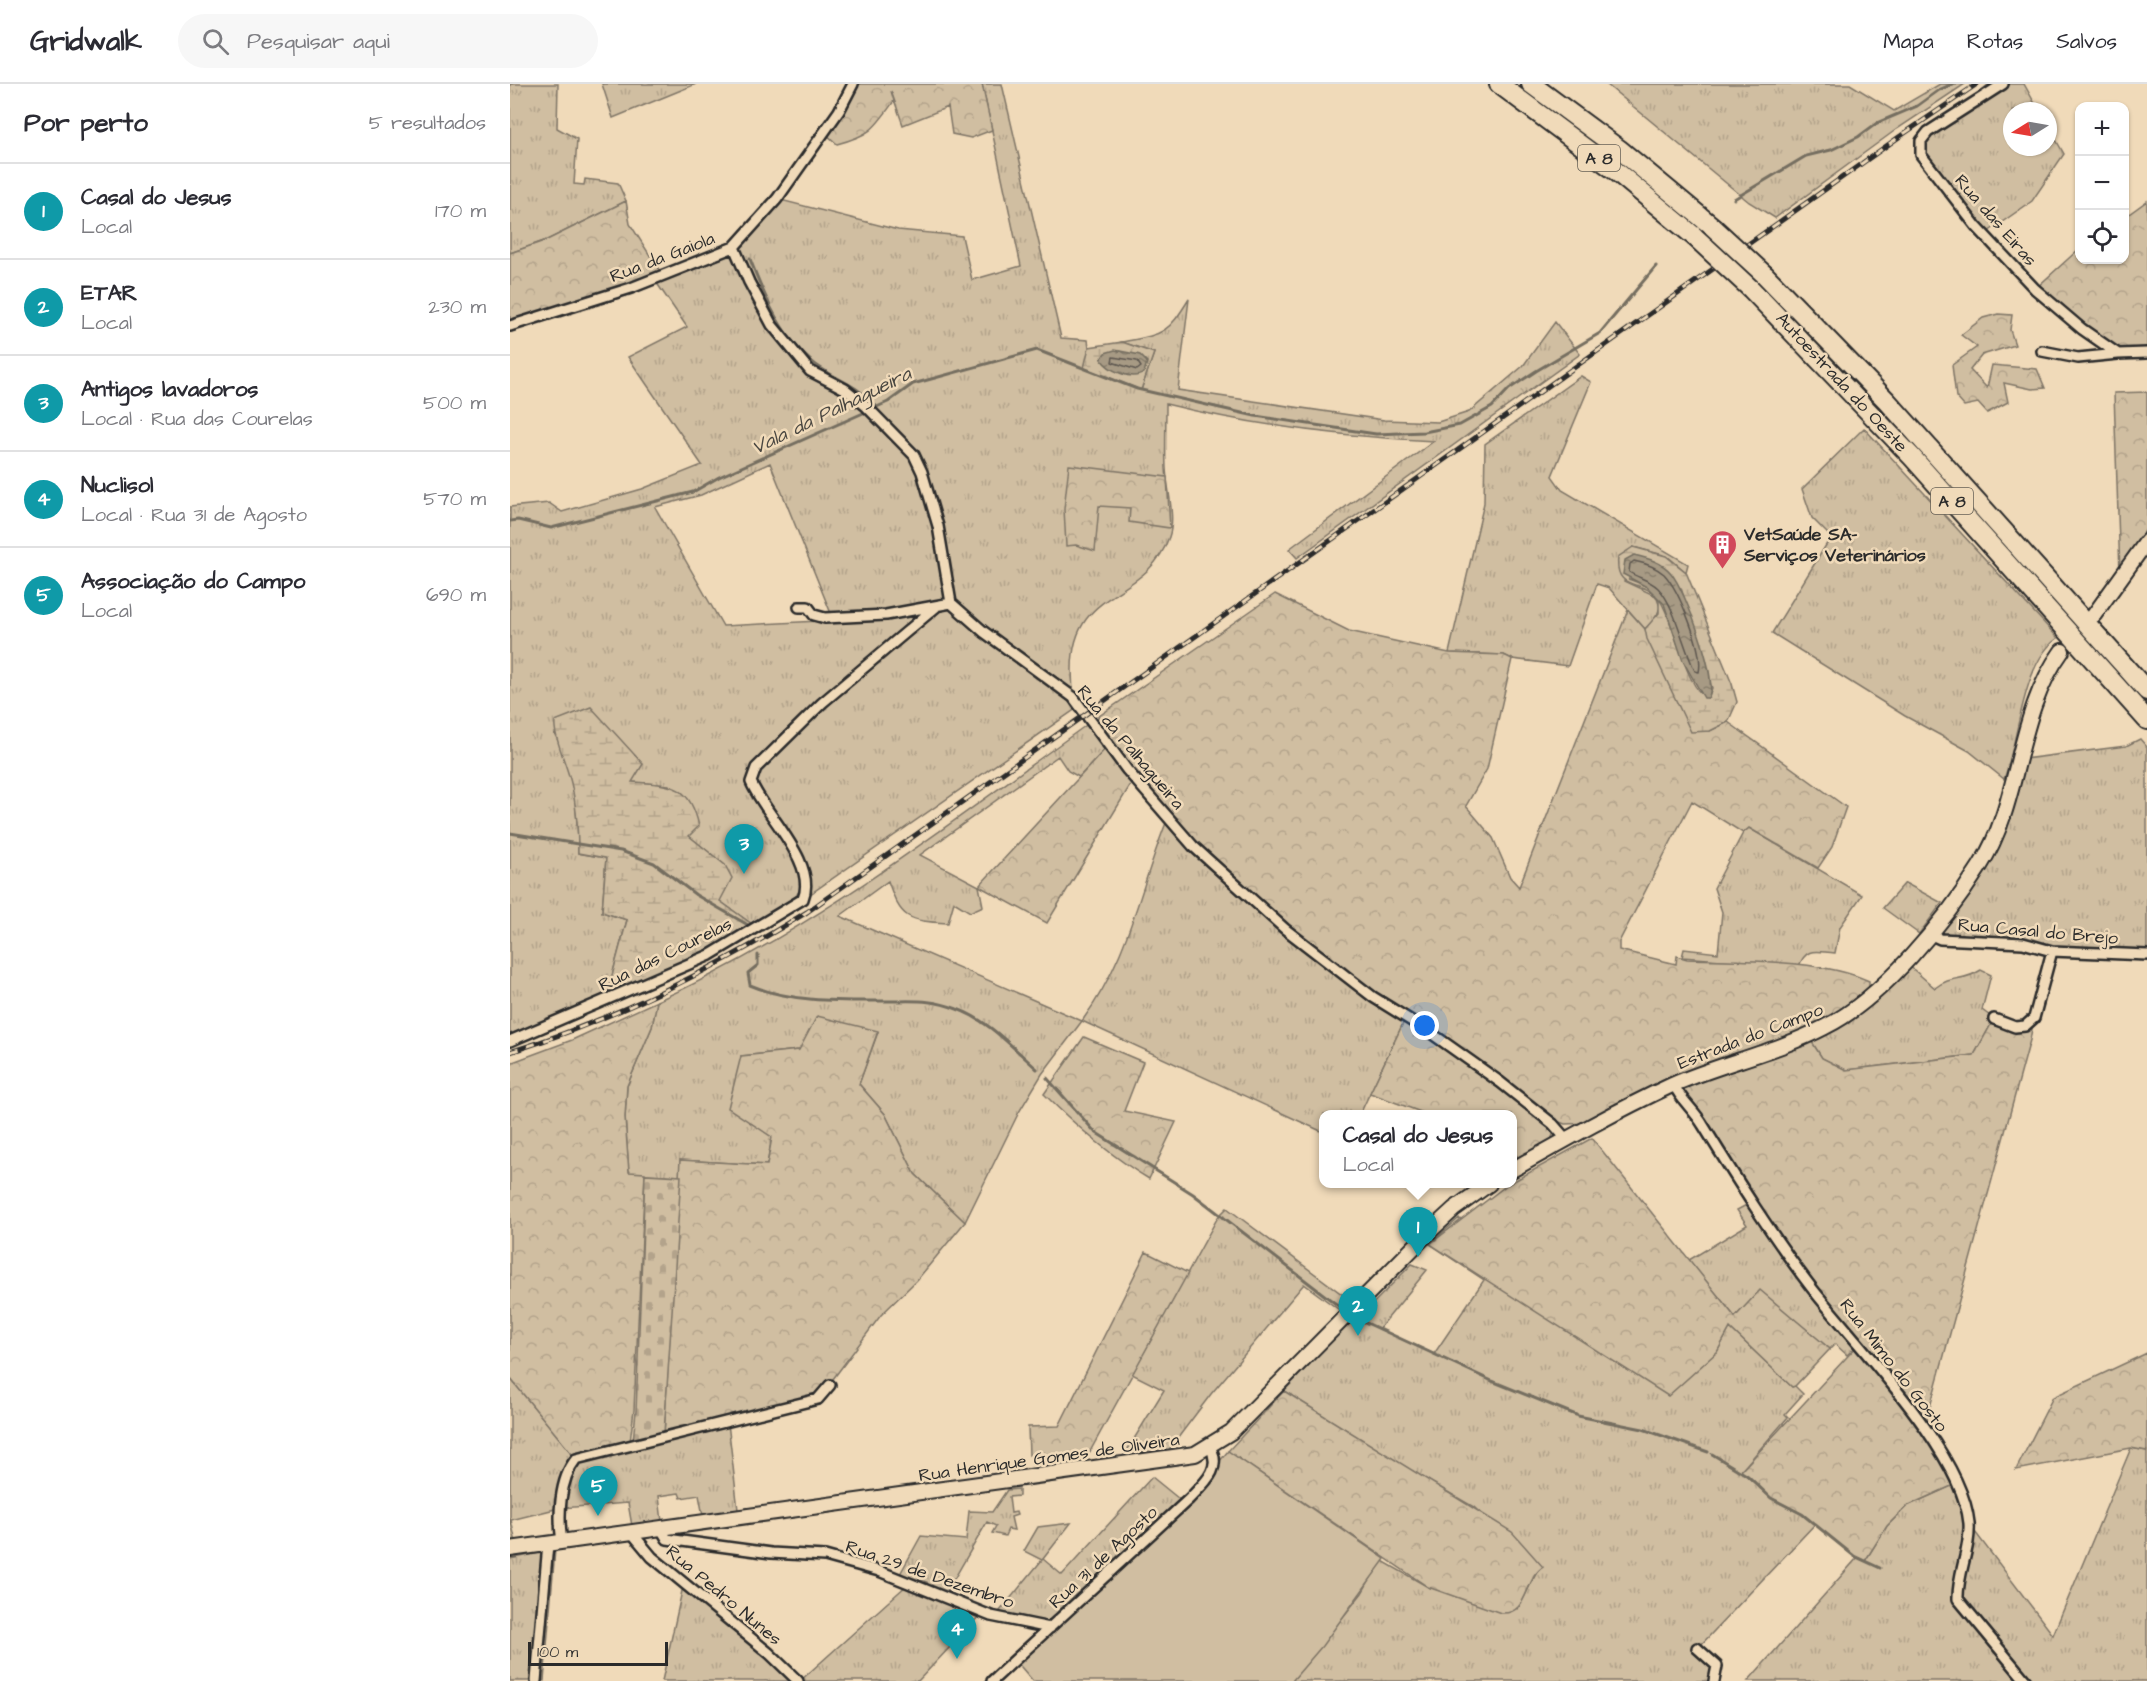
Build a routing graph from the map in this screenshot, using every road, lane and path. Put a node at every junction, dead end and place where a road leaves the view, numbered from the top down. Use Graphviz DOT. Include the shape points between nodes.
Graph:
graph roads {
  1 [pos="853,84"];
  2 [pos="1499,84"];
  3 [pos="1531,84"];
  4 [pos="2003,84"];
  5 [pos="734,247"];
  6 [pos="510,326"];
  7 [pos="2042,351"];
  8 [pos="2147,352"];
  9 [pos="2118,354"];
  10 [pos="2147,542"];
  11 [pos="951,603"];
  12 [pos="799,607"];
  13 [pos="936,607"];
  14 [pos="2094,615"];
  15 [pos="2062,651"];
  16 [pos="2147,691"];
  17 [pos="2147,720"];
  18 [pos="1929,934"];
  19 [pos="2052,951"];
  20 [pos="2147,955"];
  21 [pos="1994,1019"];
  22 [pos="510,1041"];
  23 [pos="1674,1085"];
  24 [pos="1567,1140"];
  25 [pos="1517,1167"];
  26 [pos="1484,1188"];
  27 [pos="830,1385"];
  28 [pos="1210,1447"];
  29 [pos="661,1528"];
  30 [pos="632,1533"];
  31 [pos="555,1543"];
  32 [pos="510,1549"];
  33 [pos="1050,1628"];
  34 [pos="1697,1648"];
  35 [pos="536,1681"];
  36 [pos="798,1681"];
  37 [pos="992,1681"];
  38 [pos="1714,1681"];
  39 [pos="2026,1681"];
  1 -- 5 [label="street, Rua da Gaiola" via="777,199"];
  2 -- 17 [label="highway, Autoestrada do Oeste / A 8, bridge" via="1617,172 1695,237 1792,328 1912,456"];
  3 -- 16 [label="highway, Autoestrada do Oeste / A 8, bridge" via="1619,149 1765,275 1888,402"];
  4 -- 9 [label="street, Rua das Eiras" via="1929,132 1921,141 1922,155 1976,226 2035,289"];
  5 -- 6 [label="street, Rua da Gaiola" via="631,288"];
  5 -- 11 [label="street" via="772,325 810,371 845,389 914,455 938,526"];
  7 -- 9 [label="street" via="2078,358"];
  8 -- 9 [label="street"];
  10 -- 14 [label="street"];
  11 -- 13 [label="street"];
  11 -- 24 [label="street, Rua da Palhagueira" via="1073,698 1127,770 1193,846 1285,929 1373,997 1500,1082"];
  12 -- 13 [label="street" via="808,607 814,615 825,618 886,615"];
  13 -- 22 [label="street, Rua das Courelas" via="822,703 756,768 751,782 758,799 807,877 803,898 710,955"];
  15 -- 18 [label="street, Estrada do Campo" via="2029,718 1996,836 1971,879"];
  18 -- 19 [label="street, Rua Casal do Brejo" via="1940,939 2023,942"];
  18 -- 23 [label="street, Estrada do Campo" via="1883,985 1839,1019 1810,1034"];
  19 -- 20 [label="street, Rua Casal do Brejo"];
  19 -- 21 [label="street" via="2034,1018 2025,1026 2015,1027"];
  23 -- 24 [label="street, Estrada do Campo"];
  23 -- 39 [label="street, Rua Mimo do Gosto" via="1790,1258 1949,1464 1969,1524 1958,1599"];
  24 -- 25 [label="street"];
  26 -- 28 [label="street, Rua Henrique Gomes de Oliveira" via="1437,1224 1243,1420"];
  27 -- 31 [label="street" via="818,1399 576,1460 568,1468"];
  28 -- 29 [label="street, Rua Henrique Gomes de Oliveira" via="1187,1456"];
  28 -- 33 [label="street, Rua 31 de Agosto" via="1216,1463 1213,1473"];
  29 -- 30 [label="street, Rua Henrique Gomes de Oliveira"];
  29 -- 33 [label="street, Rua 29 de Dezembro" via="667,1539 825,1557 879,1572 991,1616"];
  30 -- 31 [label="street, Rua Henrique Gomes de Oliveira"];
  30 -- 36 [label="street, Rua Pedro Nunes" via="652,1557"];
  31 -- 32 [label="street, Rua Henrique Gomes de Oliveira"];
  31 -- 35 [label="street"];
  33 -- 37 [label="street, Rua 31 de Agosto"];
  34 -- 38 [label="street" via="1717,1666"];
}
